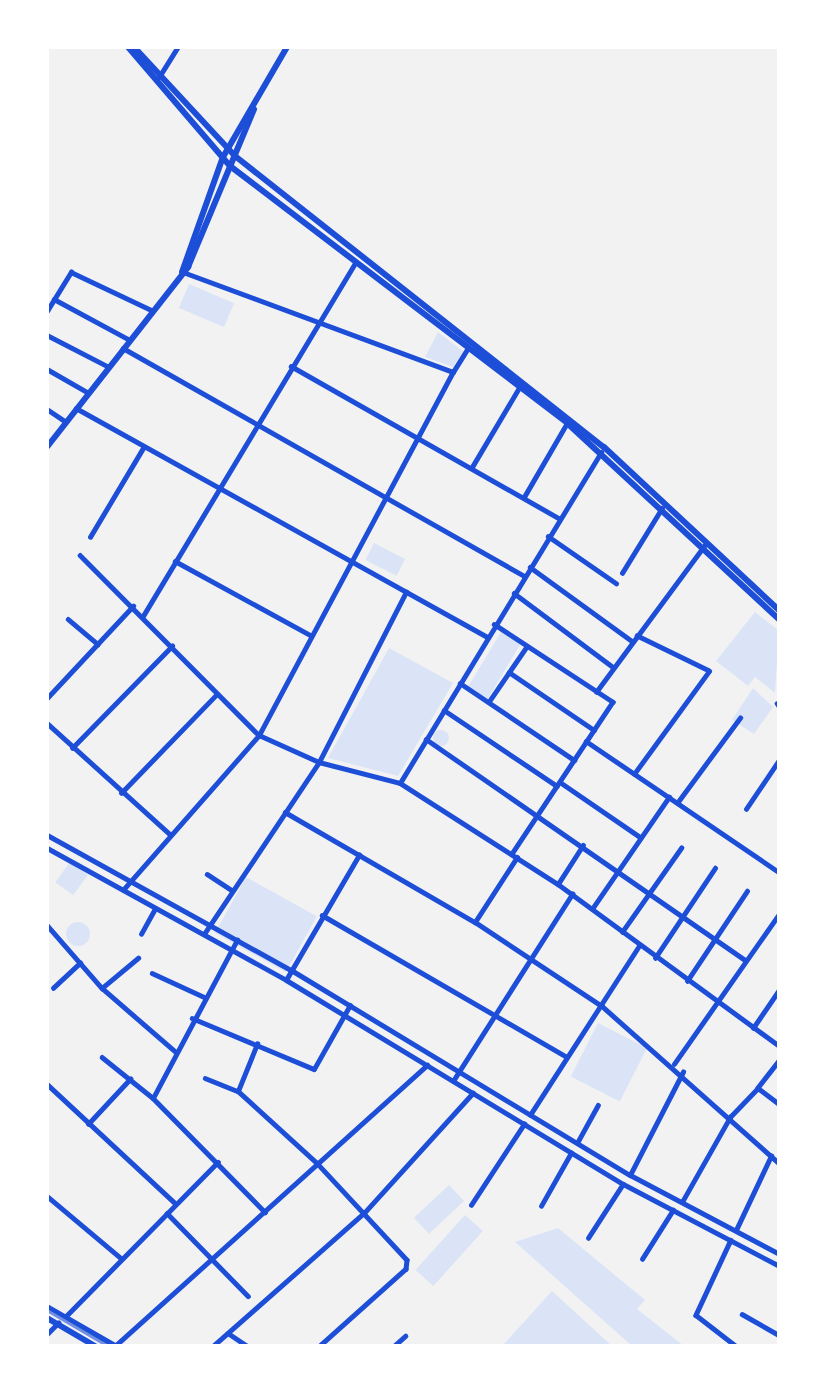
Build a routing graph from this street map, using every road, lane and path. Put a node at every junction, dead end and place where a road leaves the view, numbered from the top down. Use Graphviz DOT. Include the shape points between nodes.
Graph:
graph roads {
  1 [pos="128,47"];
  2 [pos="134,47"];
  3 [pos="287,47"];
  4 [pos="175,49"];
  5 [pos="159,78"];
  6 [pos="254,109"];
  7 [pos="228,148"];
  8 [pos="235,156"];
  9 [pos="223,157"];
  10 [pos="230,166"];
  11 [pos="356,262"];
  12 [pos="182,272"];
  13 [pos="54,299"];
  14 [pos="151,310"];
  15 [pos="47,311"];
  16 [pos="321,324"];
  17 [pos="47,335"];
  18 [pos="128,339"];
  19 [pos="122,347"];
  20 [pos="467,350"];
  21 [pos="107,366"];
  22 [pos="290,366"];
  23 [pos="47,369"];
  24 [pos="453,372"];
  25 [pos="519,388"];
  26 [pos="87,392"];
  27 [pos="76,408"];
  28 [pos="47,409"];
  29 [pos="66,422"];
  30 [pos="567,423"];
  31 [pos="253,425"];
  32 [pos="418,436"];
  33 [pos="47,447"];
  34 [pos="143,448"];
  35 [pos="602,450"];
  36 [pos="472,467"];
  37 [pos="215,489"];
  38 [pos="524,497"];
  39 [pos="386,498"];
  40 [pos="662,508"];
  41 [pos="560,519"];
  42 [pos="694,533"];
  43 [pos="548,536"];
  44 [pos="90,537"];
  45 [pos="704,546"];
  46 [pos="712,551"];
  47 [pos="80,555"];
  48 [pos="175,561"];
  49 [pos="351,562"];
  50 [pos="530,567"];
  51 [pos="622,573"];
  52 [pos="524,576"];
  53 [pos="616,583"];
  54 [pos="405,592"];
  55 [pos="514,593"];
  56 [pos="133,606"];
  57 [pos="779,610"];
  58 [pos="144,616"];
  59 [pos="68,619"];
  60 [pos="779,620"];
  61 [pos="494,624"];
  62 [pos="310,635"];
  63 [pos="637,636"];
  64 [pos="488,637"];
  65 [pos="632,641"];
  66 [pos="98,644"];
  67 [pos="172,646"];
  68 [pos="527,646"];
  69 [pos="613,667"];
  70 [pos="509,672"];
  71 [pos="460,683"];
  72 [pos="596,692"];
  73 [pos="215,696"];
  74 [pos="47,698"];
  75 [pos="490,700"];
  76 [pos="444,710"];
  77 [pos="740,718"];
  78 [pos="47,723"];
  79 [pos="594,730"];
  80 [pos="259,735"];
  81 [pos="426,739"];
  82 [pos="586,741"];
  83 [pos="72,748"];
  84 [pos="574,760"];
  85 [pos="779,760"];
  86 [pos="319,762"];
  87 [pos="634,774"];
  88 [pos="400,783"];
  89 [pos="559,784"];
  90 [pos="120,793"];
  91 [pos="669,797"];
  92 [pos="677,803"];
  93 [pos="746,808"];
  94 [pos="285,812"];
  95 [pos="538,814"];
  96 [pos="170,834"];
  97 [pos="47,835"];
  98 [pos="640,837"];
  99 [pos="583,845"];
  100 [pos="47,848"];
  101 [pos="681,848"];
  102 [pos="359,855"];
  103 [pos="514,855"];
  104 [pos="715,869"];
  105 [pos="617,870"];
  106 [pos="779,873"];
  107 [pos="207,874"];
  108 [pos="131,881"];
  109 [pos="558,884"];
  110 [pos="232,890"];
  111 [pos="122,891"];
  112 [pos="747,891"];
  113 [pos="650,893"];
  114 [pos="572,894"];
  115 [pos="155,909"];
  116 [pos="592,909"];
  117 [pos="779,914"];
  118 [pos="322,915"];
  119 [pos="683,916"];
  120 [pos="475,922"];
  121 [pos="210,924"];
  122 [pos="47,925"];
  123 [pos="622,932"];
  124 [pos="141,934"];
  125 [pos="204,934"];
  126 [pos="715,939"];
  127 [pos="238,940"];
  128 [pos="639,946"];
  129 [pos="231,949"];
  130 [pos="138,958"];
  131 [pos="530,958"];
  132 [pos="655,958"];
  133 [pos="745,960"];
  134 [pos="80,963"];
  135 [pos="291,970"];
  136 [pos="152,973"];
  137 [pos="286,980"];
  138 [pos="687,981"];
  139 [pos="53,988"];
  140 [pos="102,988"];
  141 [pos="779,990"];
  142 [pos="204,997"];
  143 [pos="717,1002"];
  144 [pos="350,1005"];
  145 [pos="602,1006"];
  146 [pos="494,1013"];
  147 [pos="344,1014"];
  148 [pos="192,1018"];
  149 [pos="753,1028"];
  150 [pos="257,1044"];
  151 [pos="779,1046"];
  152 [pos="176,1052"];
  153 [pos="102,1057"];
  154 [pos="567,1057"];
  155 [pos="779,1061"];
  156 [pos="674,1064"];
  157 [pos="427,1065"];
  158 [pos="458,1071"];
  159 [pos="683,1072"];
  160 [pos="205,1078"];
  161 [pos="130,1079"];
  162 [pos="453,1081"];
  163 [pos="47,1084"];
  164 [pos="758,1088"];
  165 [pos="238,1091"];
  166 [pos="474,1093"];
  167 [pos="153,1098"];
  168 [pos="779,1104"];
  169 [pos="598,1105"];
  170 [pos="530,1115"];
  171 [pos="730,1117"];
  172 [pos="88,1124"];
  173 [pos="524,1124"];
  174 [pos="576,1144"];
  175 [pos="571,1153"];
  176 [pos="771,1156"];
  177 [pos="219,1162"];
  178 [pos="317,1163"];
  179 [pos="779,1163"];
  180 [pos="630,1175"];
  181 [pos="623,1184"];
  182 [pos="47,1196"];
  183 [pos="682,1202"];
  184 [pos="176,1204"];
  185 [pos="471,1205"];
  186 [pos="541,1206"];
  187 [pos="674,1209"];
  188 [pos="265,1212"];
  189 [pos="167,1213"];
  190 [pos="364,1213"];
  191 [pos="736,1230"];
  192 [pos="588,1238"];
  193 [pos="731,1240"];
  194 [pos="779,1254"];
  195 [pos="121,1258"];
  196 [pos="642,1259"];
  197 [pos="211,1260"];
  198 [pos="779,1266"];
  199 [pos="248,1296"];
  200 [pos="47,1307"];
  201 [pos="743,1314"];
  202 [pos="66,1315"];
  203 [pos="47,1318"];
  204 [pos="58,1323"];
  205 [pos="228,1333"];
  206 [pos="47,1334"];
  207 [pos="779,1335"];
  208 [pos="405,1336"];
  209 [pos="95,1346"];
  210 [pos="115,1346"];
  211 [pos="213,1346"];
  212 [pos="247,1346"];
  213 [pos="320,1346"];
  214 [pos="394,1346"];
  215 [pos="736,1346"];
  1 -- 9 [label="main road"];
  2 -- 5 [label="main road"];
  3 -- 6 [label="main road"];
  4 -- 5 [label="street"];
  5 -- 7 [label="main road"];
  6 -- 7 [label="main road"];
  6 -- 8 [label="main road"];
  7 -- 8 [label="main road"];
  7 -- 9 [label="main road"];
  8 -- 10 [label="main road"];
  8 -- 35 [label="main road"];
  9 -- 10 [label="main road"];
  9 -- 12 [label="main road"];
  10 -- 11 [label="main road"];
  10 -- 12 [label="main road"];
  11 -- 16 [label="street"];
  11 -- 20 [label="main road"];
  12 -- 14 [label="main road"];
  12 -- 16 [label="street"];
  13 -- 14 [label="street" via="71,272"];
  13 -- 15 [label="street"];
  13 -- 18 [label="street"];
  14 -- 18 [label="main road"];
  16 -- 22 [label="street"];
  16 -- 24 [label="street"];
  17 -- 21 [label="street"];
  18 -- 19 [label="main road"];
  19 -- 21 [label="main road"];
  19 -- 31 [label="street"];
  20 -- 24 [label="street"];
  20 -- 25 [label="main road"];
  21 -- 26 [label="main road"];
  22 -- 31 [label="street"];
  22 -- 32 [label="street"];
  23 -- 26 [label="street"];
  24 -- 32 [label="street"];
  25 -- 30 [label="main road"];
  25 -- 36 [label="street"];
  26 -- 27 [label="main road"];
  27 -- 29 [label="main road"];
  27 -- 34 [label="street"];
  28 -- 29 [label="street"];
  29 -- 33 [label="main road"];
  30 -- 35 [label="main road"];
  30 -- 38 [label="street"];
  31 -- 37 [label="street"];
  31 -- 39 [label="street"];
  32 -- 36 [label="street"];
  32 -- 39 [label="street"];
  34 -- 37 [label="street"];
  34 -- 44 [label="street"];
  35 -- 40 [label="main road"];
  35 -- 41 [label="street"];
  35 -- 42 [label="main road"];
  36 -- 38 [label="street"];
  37 -- 48 [label="street"];
  37 -- 49 [label="street"];
  38 -- 41 [label="street"];
  39 -- 49 [label="street"];
  39 -- 52 [label="street"];
  40 -- 42 [label="main road"];
  40 -- 51 [label="street"];
  41 -- 43 [label="street"];
  42 -- 45 [label="main road"];
  42 -- 46 [label="main road"];
  43 -- 50 [label="street"];
  43 -- 53 [label="street"];
  45 -- 46 [label="main road"];
  45 -- 63 [label="street"];
  46 -- 57 [label="main road"];
  46 -- 60 [label="main road"];
  47 -- 56 [label="street"];
  48 -- 58 [label="street"];
  48 -- 62 [label="street"];
  49 -- 54 [label="street"];
  49 -- 62 [label="street"];
  50 -- 52 [label="street"];
  50 -- 65 [label="street"];
  52 -- 55 [label="street"];
  54 -- 64 [label="street"];
  54 -- 86 [label="street"];
  55 -- 61 [label="street"];
  55 -- 69 [label="street"];
  56 -- 58 [label="street"];
  56 -- 66 [label="street"];
  58 -- 67 [label="street"];
  59 -- 66 [label="street"];
  61 -- 64 [label="street"];
  61 -- 68 [label="street"];
  62 -- 80 [label="street"];
  63 -- 65 [label="street"];
  63 -- 87 [label="street" via="709,671"];
  64 -- 71 [label="street"];
  65 -- 69 [label="street"];
  66 -- 74 [label="street"];
  67 -- 73 [label="street"];
  67 -- 83 [label="street"];
  68 -- 70 [label="street"];
  68 -- 72 [label="street"];
  69 -- 72 [label="street"];
  70 -- 75 [label="street"];
  70 -- 79 [label="street"];
  71 -- 75 [label="street"];
  71 -- 76 [label="street"];
  72 -- 79 [label="street" via="614,702"];
  73 -- 80 [label="street"];
  73 -- 90 [label="street"];
  75 -- 84 [label="street"];
  76 -- 81 [label="street"];
  76 -- 89 [label="street"];
  77 -- 92 [label="street"];
  78 -- 83 [label="street"];
  79 -- 82 [label="street"];
  80 -- 86 [label="street"];
  80 -- 96 [label="street"];
  81 -- 88 [label="street"];
  81 -- 95 [label="street"];
  82 -- 84 [label="street"];
  82 -- 87 [label="street"];
  83 -- 90 [label="street"];
  84 -- 89 [label="street"];
  85 -- 93 [label="street"];
  86 -- 88 [label="street"];
  86 -- 94 [label="street"];
  87 -- 91 [label="street"];
  88 -- 103 [label="street"];
  89 -- 95 [label="street"];
  89 -- 98 [label="street"];
  90 -- 96 [label="street"];
  91 -- 92 [label="street"];
  91 -- 98 [label="street"];
  92 -- 106 [label="street"];
  94 -- 102 [label="street"];
  94 -- 110 [label="street"];
  95 -- 99 [label="street"];
  95 -- 103 [label="street"];
  96 -- 108 [label="street"];
  97 -- 108 [label="street"];
  98 -- 105 [label="street"];
  99 -- 105 [label="street"];
  99 -- 109 [label="street"];
  100 -- 111 [label="street"];
  101 -- 113 [label="street"];
  102 -- 118 [label="street"];
  102 -- 120 [label="street"];
  103 -- 109 [label="street"];
  103 -- 120 [label="street"];
  104 -- 119 [label="street"];
  105 -- 113 [label="street"];
  105 -- 116 [label="street"];
  107 -- 110 [label="street"];
  108 -- 111 [label="street"];
  108 -- 121 [label="street"];
  109 -- 114 [label="street"];
  110 -- 121 [label="street"];
  111 -- 115 [label="street"];
  112 -- 126 [label="street"];
  113 -- 119 [label="street"];
  113 -- 123 [label="street"];
  114 -- 116 [label="street"];
  114 -- 131 [label="street"];
  115 -- 124 [label="street"];
  115 -- 125 [label="street"];
  116 -- 123 [label="street"];
  117 -- 133 [label="street"];
  118 -- 135 [label="street"];
  118 -- 146 [label="street"];
  119 -- 126 [label="street"];
  119 -- 132 [label="street"];
  120 -- 131 [label="street"];
  121 -- 125 [label="street"];
  121 -- 127 [label="street"];
  122 -- 134 [label="street"];
  123 -- 128 [label="street"];
  125 -- 129 [label="street"];
  126 -- 133 [label="street"];
  126 -- 138 [label="street"];
  127 -- 129 [label="street"];
  127 -- 135 [label="street"];
  128 -- 132 [label="street"];
  128 -- 145 [label="street"];
  129 -- 137 [label="street"];
  129 -- 142 [label="street"];
  130 -- 140 [label="street"];
  131 -- 145 [label="street"];
  131 -- 146 [label="street"];
  132 -- 138 [label="street"];
  133 -- 143 [label="street"];
  134 -- 139 [label="street"];
  134 -- 140 [label="street"];
  135 -- 137 [label="street"];
  135 -- 144 [label="street"];
  136 -- 142 [label="street"];
  137 -- 147 [label="street"];
  138 -- 143 [label="street"];
  140 -- 152 [label="street"];
  141 -- 149 [label="street"];
  142 -- 148 [label="street"];
  143 -- 149 [label="street"];
  143 -- 156 [label="street"];
  144 -- 147 [label="street"];
  144 -- 158 [label="street"];
  145 -- 154 [label="street"];
  145 -- 156 [label="street"];
  146 -- 154 [label="street"];
  146 -- 158 [label="street"];
  147 -- 150 [label="street" via="314,1069"];
  147 -- 157 [label="street"];
  148 -- 150 [label="street"];
  148 -- 152 [label="street"];
  149 -- 151 [label="street"];
  150 -- 165 [label="street"];
  152 -- 167 [label="street"];
  153 -- 161 [label="street"];
  154 -- 170 [label="street"];
  155 -- 164 [label="street"];
  156 -- 159 [label="street"];
  157 -- 162 [label="street"];
  157 -- 178 [label="street"];
  158 -- 162 [label="street"];
  158 -- 170 [label="street"];
  159 -- 171 [label="street"];
  159 -- 180 [label="street"];
  160 -- 165 [label="street"];
  161 -- 167 [label="street"];
  161 -- 172 [label="street"];
  162 -- 166 [label="street"];
  163 -- 172 [label="street"];
  164 -- 168 [label="street"];
  164 -- 171 [label="street"];
  165 -- 178 [label="street"];
  166 -- 173 [label="street"];
  166 -- 190 [label="street"];
  167 -- 177 [label="street"];
  169 -- 174 [label="street"];
  170 -- 174 [label="street"];
  171 -- 176 [label="street"];
  171 -- 183 [label="street"];
  172 -- 184 [label="street"];
  173 -- 175 [label="street"];
  173 -- 185 [label="street"];
  174 -- 180 [label="street"];
  175 -- 181 [label="street"];
  175 -- 186 [label="street"];
  176 -- 179 [label="street"];
  176 -- 191 [label="street"];
  177 -- 184 [label="street"];
  177 -- 188 [label="street"];
  178 -- 188 [label="street"];
  178 -- 190 [label="street"];
  180 -- 183 [label="street"];
  181 -- 187 [label="street"];
  181 -- 192 [label="street"];
  182 -- 195 [label="street"];
  183 -- 191 [label="street"];
  184 -- 189 [label="street"];
  187 -- 193 [label="street"];
  187 -- 196 [label="street"];
  188 -- 197 [label="street"];
  189 -- 195 [label="street"];
  189 -- 197 [label="street"];
  190 -- 205 [label="street"];
  190 -- 213 [label="street" via="409,1265"];
  191 -- 194 [label="street"];
  193 -- 198 [label="street"];
  193 -- 215 [label="street" via="696,1315"];
  195 -- 202 [label="street"];
  197 -- 199 [label="street"];
  197 -- 210 [label="street"];
  200 -- 202 [label="main road"];
  201 -- 207 [label="street"];
  202 -- 210 [label="main road"];
  203 -- 204 [label="main road"];
  204 -- 206 [label="street"];
  204 -- 209 [label="main road"];
  205 -- 211 [label="street"];
  205 -- 212 [label="street"];
  208 -- 214 [label="street"];
}
